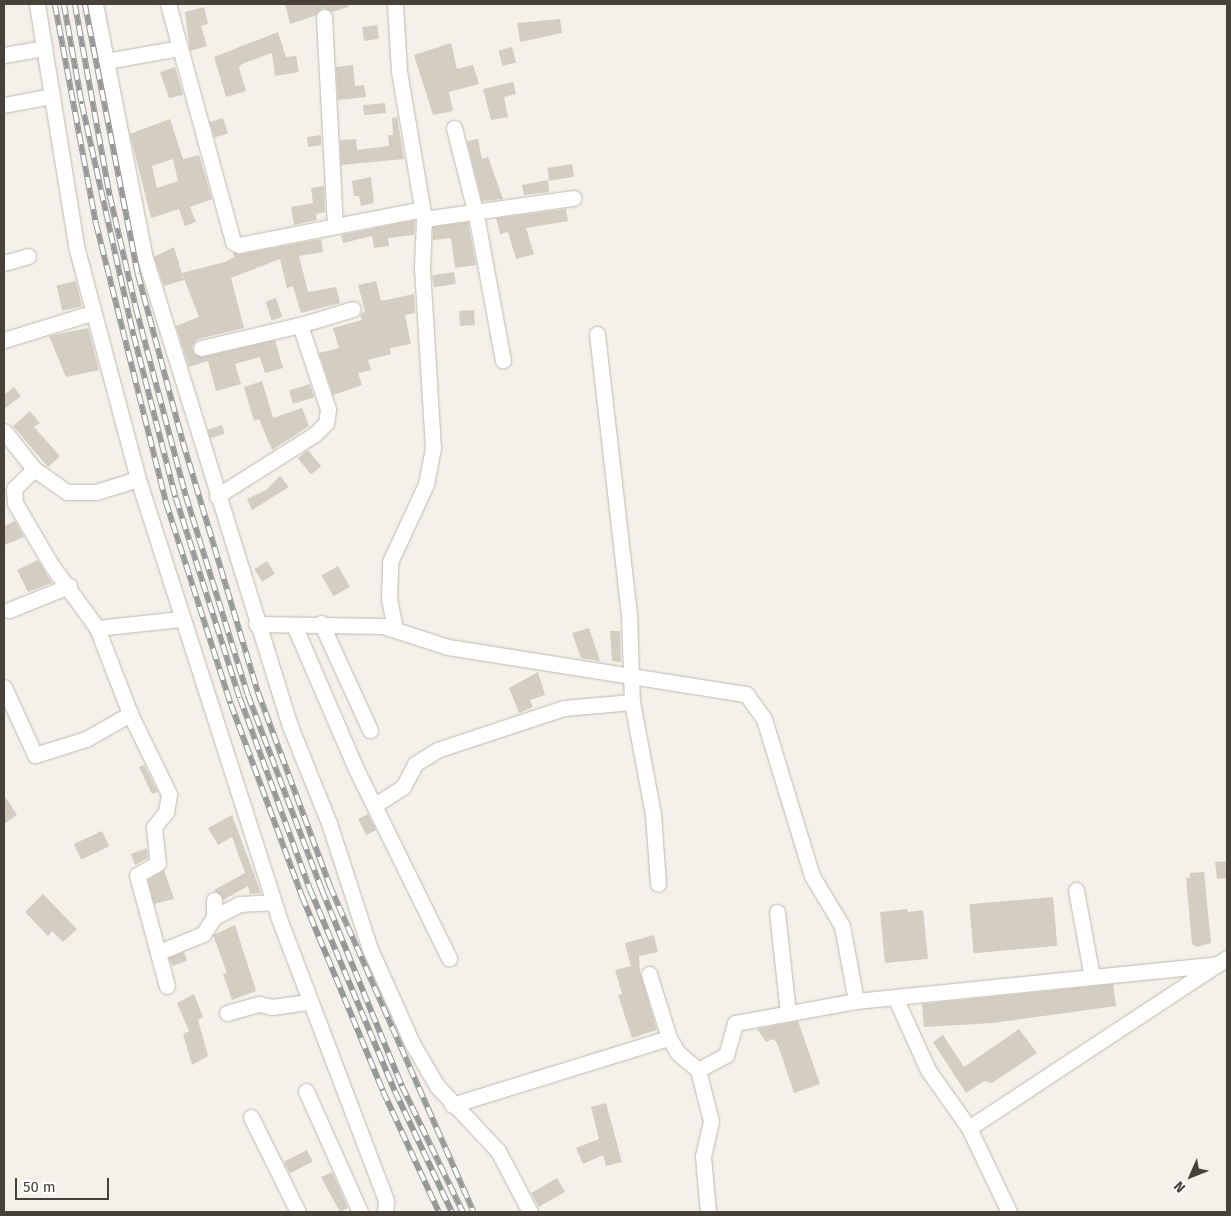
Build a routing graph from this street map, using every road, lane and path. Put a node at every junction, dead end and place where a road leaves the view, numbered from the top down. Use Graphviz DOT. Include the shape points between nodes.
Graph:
graph roads {
  1 [pos="36,4"];
  2 [pos="95,4"];
  3 [pos="168,4"];
  4 [pos="395,4"];
  5 [pos="324,18"];
  6 [pos="44,48"];
  7 [pos="178,48"];
  8 [pos="4,55"];
  9 [pos="106,62"];
  10 [pos="52,96"];
  11 [pos="4,105"];
  12 [pos="454,128"];
  13 [pos="574,198"];
  14 [pos="423,214"];
  15 [pos="476,214"];
  16 [pos="334,226"];
  17 [pos="28,256"];
  18 [pos="4,263"];
  19 [pos="353,309"];
  20 [pos="92,313"];
  21 [pos="300,325"];
  22 [pos="597,334"];
  23 [pos="4,340"];
  24 [pos="202,348"];
  25 [pos="503,361"];
  26 [pos="4,432"];
  27 [pos="34,469"];
  28 [pos="138,479"];
  29 [pos="218,496"];
  30 [pos="70,586"];
  31 [pos="9,610"];
  32 [pos="181,620"];
  33 [pos="322,623"];
  34 [pos="256,624"];
  35 [pos="294,625"];
  36 [pos="97,628"];
  37 [pos="395,629"];
  38 [pos="632,674"];
  39 [pos="4,687"];
  40 [pos="632,702"];
  41 [pos="130,714"];
  42 [pos="370,730"];
  43 [pos="375,805"];
  44 [pos="658,884"];
  45 [pos="1076,890"];
  46 [pos="214,900"];
  47 [pos="273,902"];
  48 [pos="778,912"];
  49 [pos="214,917"];
  50 [pos="158,952"];
  51 [pos="449,958"];
  52 [pos="1223,961"];
  53 [pos="649,974"];
  54 [pos="1092,977"];
  55 [pos="167,986"];
  56 [pos="895,997"];
  57 [pos="856,1001"];
  58 [pos="309,1002"];
  59 [pos="227,1013"];
  60 [pos="788,1013"];
  61 [pos="669,1038"];
  62 [pos="698,1070"];
  63 [pos="306,1091"];
  64 [pos="452,1105"];
  65 [pos="251,1117"];
  66 [pos="969,1128"];
  67 [pos="387,1211"];
  68 [pos="706,1211"];
  69 [pos="298,1212"];
  70 [pos="360,1212"];
  71 [pos="530,1212"];
  72 [pos="1008,1212"];
  1 -- 6 [label="street"];
  2 -- 9 [label="street"];
  3 -- 7 [label="street"];
  4 -- 14 [label="street" via="399,71"];
  5 -- 16 [label="street"];
  6 -- 8 [label="street"];
  6 -- 10 [label="street"];
  7 -- 9 [label="street"];
  7 -- 16 [label="street" via="233,242 239,245"];
  9 -- 29 [label="street" via="145,258"];
  10 -- 11 [label="street"];
  10 -- 20 [label="street" via="76,246"];
  12 -- 15 [label="street"];
  13 -- 15 [label="street"];
  14 -- 15 [label="street"];
  14 -- 16 [label="street"];
  14 -- 37 [label="street" via="422,268 433,448 426,484 390,562 389,599"];
  15 -- 25 [label="street"];
  17 -- 18 [label="street"];
  19 -- 21 [label="street"];
  20 -- 23 [label="street"];
  20 -- 28 [label="street"];
  21 -- 24 [label="street"];
  21 -- 29 [label="street" via="328,410 326,423"];
  22 -- 38 [label="street" via="618,505"];
  26 -- 27 [label="street"];
  27 -- 28 [label="street" via="56,486 80,494"];
  27 -- 30 [label="street" via="14,489 15,504 52,566"];
  28 -- 32 [label="street"];
  29 -- 34 [label="street"];
  30 -- 31 [label="street"];
  30 -- 36 [label="street"];
  32 -- 36 [label="street"];
  32 -- 47 [label="street"];
  33 -- 35 [label="street"];
  33 -- 37 [label="street"];
  33 -- 42 [label="street"];
  34 -- 35 [label="street"];
  34 -- 64 [label="street" via="304,764 335,838 370,949 422,1063"];
  35 -- 43 [label="street"];
  36 -- 41 [label="street"];
  37 -- 38 [label="street" via="448,647"];
  38 -- 40 [label="street"];
  38 -- 57 [label="street" via="736,690 746,694 760,709 812,876 842,926"];
  39 -- 41 [label="street" via="30,750 35,754 86,740"];
  40 -- 43 [label="street" via="564,708 437,750 415,764 403,787"];
  40 -- 44 [label="street" via="651,805"];
  41 -- 50 [label="street" via="169,794 166,812 154,827 158,863 137,875"];
  43 -- 51 [label="street"];
  45 -- 54 [label="street"];
  46 -- 49 [label="street"];
  47 -- 49 [label="street" via="239,904"];
  47 -- 58 [label="street"];
  48 -- 60 [label="street"];
  49 -- 50 [label="street" via="203,934"];
  50 -- 55 [label="street"];
  52 -- 54 [label="street"];
  52 -- 66 [label="street"];
  53 -- 61 [label="street"];
  54 -- 56 [label="street"];
  56 -- 57 [label="street"];
  56 -- 66 [label="street" via="928,1070"];
  57 -- 60 [label="street"];
  58 -- 59 [label="street" via="272,1007 259,1004"];
  58 -- 67 [label="street"];
  60 -- 62 [label="street" via="734,1024 726,1055"];
  61 -- 62 [label="street" via="678,1053"];
  61 -- 64 [label="street"];
  62 -- 68 [label="street" via="712,1121 703,1156"];
  63 -- 70 [label="street"];
  64 -- 71 [label="street" via="498,1151"];
  65 -- 69 [label="street"];
  66 -- 72 [label="street"];
}
